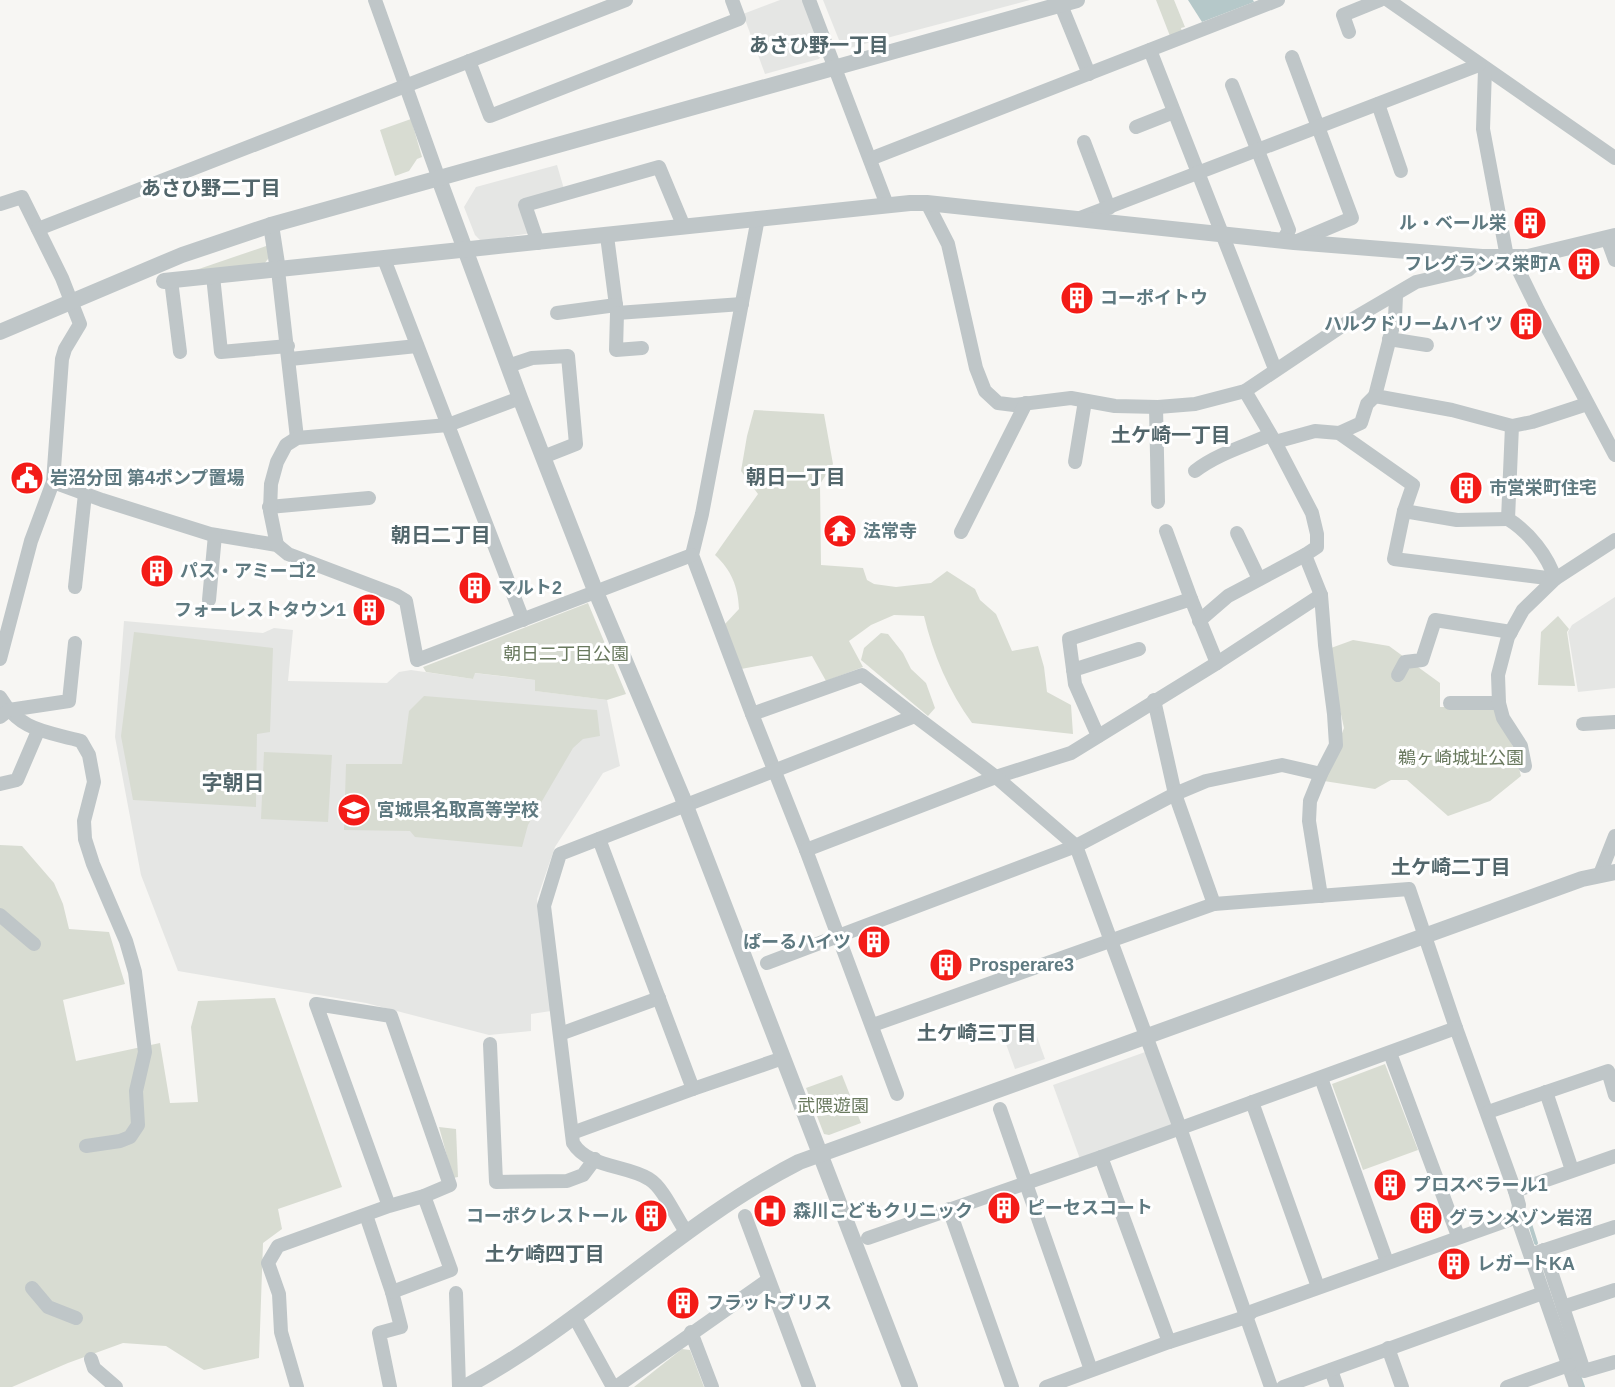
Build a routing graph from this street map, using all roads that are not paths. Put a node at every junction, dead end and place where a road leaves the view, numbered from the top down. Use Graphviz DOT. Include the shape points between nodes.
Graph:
graph roads {
  1 [pos="375,0"];
  2 [pos="626,0"];
  3 [pos="732,0"];
  4 [pos="809,0"];
  5 [pos="1278,0"];
  6 [pos="1380,0"];
  7 [pos="1388,0"];
  8 [pos="1066,2"];
  9 [pos="1349,32"];
  10 [pos="1150,50"];
  11 [pos="1292,57"];
  12 [pos="469,61"];
  13 [pos="1482,67"];
  14 [pos="836,69"];
  15 [pos="1089,74"];
  16 [pos="1232,84"];
  17 [pos="406,85"];
  18 [pos="1377,104"];
  19 [pos="1174,112"];
  20 [pos="1136,127"];
  21 [pos="1318,128"];
  22 [pos="1084,142"];
  23 [pos="1258,151"];
  24 [pos="1615,158"];
  25 [pos="870,159"];
  26 [pos="1401,171"];
  27 [pos="1198,173"];
  28 [pos="439,179"];
  29 [pos="927,203"];
  30 [pos="0,204"];
  31 [pos="887,205"];
  32 [pos="1109,208"];
  33 [pos="758,218"];
  34 [pos="1080,218"];
  35 [pos="271,225"];
  36 [pos="684,226"];
  37 [pos="38,229"];
  38 [pos="1221,235"];
  39 [pos="607,236"];
  40 [pos="1611,237"];
  41 [pos="1289,241"];
  42 [pos="538,243"];
  43 [pos="466,251"];
  44 [pos="1482,257"];
  45 [pos="1509,257"];
  46 [pos="384,259"];
  47 [pos="1615,260"];
  48 [pos="278,270"];
  49 [pos="213,276"];
  50 [pos="167,280"];
  51 [pos="1396,296"];
  52 [pos="72,301"];
  53 [pos="742,304"];
  54 [pos="617,309"];
  55 [pos="556,313"];
  56 [pos="0,332"];
  57 [pos="1389,339"];
  58 [pos="1428,345"];
  59 [pos="417,346"];
  60 [pos="642,348"];
  61 [pos="180,352"];
  62 [pos="289,352"];
  63 [pos="508,366"];
  64 [pos="1275,369"];
  65 [pos="1245,391"];
  66 [pos="1375,396"];
  67 [pos="520,398"];
  68 [pos="1085,401"];
  69 [pos="1026,403"];
  70 [pos="1587,404"];
  71 [pos="1156,406"];
  72 [pos="448,425"];
  73 [pos="1512,426"];
  74 [pos="1339,433"];
  75 [pos="297,438"];
  76 [pos="1273,438"];
  77 [pos="1615,455"];
  78 [pos="543,458"];
  79 [pos="1075,462"];
  80 [pos="1195,471"];
  81 [pos="53,482"];
  82 [pos="85,494"];
  83 [pos="369,498"];
  84 [pos="1158,502"];
  85 [pos="270,507"];
  86 [pos="1404,511"];
  87 [pos="1508,519"];
  88 [pos="1166,531"];
  89 [pos="961,532"];
  90 [pos="1237,533"];
  91 [pos="215,535"];
  92 [pos="1615,540"];
  93 [pos="277,545"];
  94 [pos="692,555"];
  95 [pos="1305,555"];
  96 [pos="1259,579"];
  97 [pos="1555,579"];
  98 [pos="75,587"];
  99 [pos="597,592"];
  100 [pos="1321,595"];
  101 [pos="1191,599"];
  102 [pos="208,600"];
  103 [pos="523,620"];
  104 [pos="1199,621"];
  105 [pos="1511,632"];
  106 [pos="75,643"];
  107 [pos="1139,649"];
  108 [pos="0,659"];
  109 [pos="1217,663"];
  110 [pos="1073,670"];
  111 [pos="1398,675"];
  112 [pos="0,698"];
  113 [pos="1154,700"];
  114 [pos="1450,703"];
  115 [pos="1498,703"];
  116 [pos="4,714"];
  117 [pos="752,714"];
  118 [pos="915,716"];
  119 [pos="1615,722"];
  120 [pos="1583,724"];
  121 [pos="38,731"];
  122 [pos="1098,736"];
  123 [pos="1525,766"];
  124 [pos="774,771"];
  125 [pos="1321,774"];
  126 [pos="996,777"];
  127 [pos="0,784"];
  128 [pos="1174,794"];
  129 [pos="686,806"];
  130 [pos="1615,836"];
  131 [pos="599,839"];
  132 [pos="1076,846"];
  133 [pos="806,850"];
  134 [pos="1607,873"];
  135 [pos="1321,896"];
  136 [pos="1214,904"];
  137 [pos="0,915"];
  138 [pos="1425,935"];
  139 [pos="838,937"];
  140 [pos="1112,941"];
  141 [pos="34,944"];
  142 [pos="767,963"];
  143 [pos="659,998"];
  144 [pos="873,1025"];
  145 [pos="1456,1028"];
  146 [pos="560,1034"];
  147 [pos="1146,1035"];
  148 [pos="490,1044"];
  149 [pos="1390,1053"];
  150 [pos="783,1058"];
  151 [pos="1321,1078"];
  152 [pos="693,1089"];
  153 [pos="1546,1092"];
  154 [pos="897,1094"];
  155 [pos="1615,1095"];
  156 [pos="1251,1102"];
  157 [pos="1000,1109"];
  158 [pos="1488,1112"];
  159 [pos="1180,1128"];
  160 [pos="572,1132"];
  161 [pos="86,1146"];
  162 [pos="820,1154"];
  163 [pos="1615,1156"];
  164 [pos="1101,1157"];
  165 [pos="595,1159"];
  166 [pos="1572,1170"];
  167 [pos="1026,1184"];
  168 [pos="1515,1191"];
  169 [pos="424,1196"];
  170 [pos="388,1206"];
  171 [pos="949,1209"];
  172 [pos="366,1215"];
  173 [pos="745,1216"];
  174 [pos="1517,1216"];
  175 [pos="1615,1227"];
  176 [pos="687,1233"];
  177 [pos="1458,1236"];
  178 [pos="868,1238"];
  179 [pos="1537,1252"];
  180 [pos="1387,1262"];
  181 [pos="768,1280"];
  182 [pos="1318,1287"];
  183 [pos="32,1288"];
  184 [pos="1615,1290"];
  185 [pos="392,1292"];
  186 [pos="456,1293"];
  187 [pos="1543,1293"];
  188 [pos="1563,1306"];
  189 [pos="574,1316"];
  190 [pos="1246,1317"];
  191 [pos="76,1318"];
  192 [pos="691,1332"];
  193 [pos="1169,1342"];
  194 [pos="1388,1348"];
  195 [pos="91,1359"];
  196 [pos="1615,1362"];
  197 [pos="1569,1365"];
  198 [pos="1091,1370"];
  199 [pos="1331,1370"];
  200 [pos="116,1387"];
  201 [pos="297,1387"];
  202 [pos="390,1387"];
  203 [pos="459,1387"];
  204 [pos="465,1387"];
  205 [pos="614,1387"];
  206 [pos="712,1387"];
  207 [pos="809,1387"];
  208 [pos="910,1387"];
  209 [pos="1012,1387"];
  210 [pos="1046,1387"];
  211 [pos="1271,1387"];
  212 [pos="1283,1387"];
  213 [pos="1337,1387"];
  214 [pos="1402,1387"];
  215 [pos="1507,1387"];
  216 [pos="1575,1387"];
  1 -- 17 [label="street"];
  2 -- 12 [label="street"];
  3 -- 12 [label="street" via="739,19 490,116"];
  4 -- 14 [label="street"];
  5 -- 10 [label="street"];
  6 -- 9 [label="street" via="1343,15"];
  7 -- 13 [label="street"];
  8 -- 14 [label="street"];
  8 -- 15 [label="street"];
  10 -- 15 [label="street"];
  10 -- 19 [label="street"];
  11 -- 21 [label="street"];
  12 -- 17 [label="street"];
  13 -- 18 [label="street"];
  13 -- 24 [label="street"];
  13 -- 45 [label="street" via="1483,129"];
  14 -- 25 [label="street"];
  14 -- 28 [label="street"];
  15 -- 25 [label="street"];
  16 -- 23 [label="street"];
  17 -- 28 [label="street"];
  17 -- 37 [label="street"];
  18 -- 21 [label="street"];
  18 -- 26 [label="street"];
  19 -- 20 [label="street"];
  19 -- 27 [label="street"];
  21 -- 23 [label="street"];
  21 -- 41 [label="street" via="1353,218"];
  22 -- 32 [label="street"];
  23 -- 27 [label="street"];
  23 -- 41 [label="street" via="1289,230"];
  25 -- 31 [label="street"];
  27 -- 32 [label="street"];
  27 -- 38 [label="street"];
  28 -- 35 [label="street"];
  28 -- 43 [label="street"];
  29 -- 31 [label="street"];
  29 -- 34 [label="street"];
  29 -- 69 [label="street" via="948,244 969,341 985,391 998,403"];
  30 -- 37 [label="street" via="22,197"];
  31 -- 33 [label="street"];
  32 -- 34 [label="street"];
  33 -- 36 [label="street"];
  33 -- 53 [label="street"];
  34 -- 38 [label="street"];
  35 -- 48 [label="street"];
  35 -- 52 [label="street" via="182,255"];
  36 -- 39 [label="street"];
  36 -- 42 [label="street" via="659,167 525,205"];
  37 -- 52 [label="street"];
  38 -- 41 [label="street"];
  38 -- 64 [label="street"];
  39 -- 42 [label="street"];
  39 -- 54 [label="street"];
  40 -- 45 [label="street" via="1528,257"];
  40 -- 47 [label="street"];
  41 -- 44 [label="street"];
  42 -- 43 [label="street"];
  43 -- 46 [label="street"];
  43 -- 63 [label="street"];
  44 -- 45 [label="street"];
  44 -- 51 [label="street" via="1468,270 1416,282"];
  45 -- 70 [label="street"];
  46 -- 48 [label="street"];
  46 -- 59 [label="street"];
  48 -- 49 [label="street"];
  48 -- 62 [label="street"];
  49 -- 50 [label="street"];
  49 -- 62 [label="street" via="222,352"];
  50 -- 61 [label="street"];
  51 -- 57 [label="street"];
  51 -- 64 [label="street"];
  52 -- 56 [label="street"];
  52 -- 81 [label="street" via="80,324 62,359"];
  53 -- 54 [label="street"];
  53 -- 94 [label="street"];
  54 -- 55 [label="street"];
  54 -- 60 [label="street" via="616,350"];
  57 -- 58 [label="street"];
  57 -- 66 [label="street"];
  59 -- 62 [label="street"];
  59 -- 72 [label="street"];
  62 -- 75 [label="street"];
  63 -- 67 [label="street"];
  63 -- 78 [label="street" via="532,358 568,356 576,444"];
  64 -- 65 [label="street"];
  65 -- 71 [label="street" via="1195,404"];
  65 -- 76 [label="street"];
  66 -- 73 [label="street"];
  66 -- 74 [label="street" via="1366,404 1361,423"];
  67 -- 72 [label="street"];
  67 -- 78 [label="street"];
  68 -- 69 [label="street" via="1071,398"];
  68 -- 71 [label="street"];
  68 -- 79 [label="street"];
  69 -- 89 [label="street"];
  70 -- 73 [label="street"];
  70 -- 77 [label="street"];
  71 -- 84 [label="street"];
  72 -- 75 [label="street"];
  72 -- 103 [label="street"];
  73 -- 87 [label="street"];
  74 -- 76 [label="street" via="1315,431"];
  74 -- 86 [label="street" via="1413,485"];
  75 -- 85 [label="street" via="286,445 277,462"];
  76 -- 80 [label="street" via="1211,459"];
  76 -- 95 [label="street" via="1312,513 1317,547"];
  78 -- 99 [label="street"];
  81 -- 82 [label="street"];
  81 -- 108 [label="street" via="31,541"];
  82 -- 91 [label="street"];
  82 -- 98 [label="street"];
  83 -- 85 [label="street"];
  85 -- 93 [label="street"];
  86 -- 87 [label="street" via="1457,520"];
  86 -- 97 [label="street" via="1394,559"];
  87 -- 97 [label="street" via="1521,527 1551,566"];
  88 -- 101 [label="street"];
  90 -- 96 [label="street"];
  91 -- 93 [label="street"];
  91 -- 102 [label="street"];
  92 -- 97 [label="street"];
  93 -- 103 [label="street" via="288,554 406,601 417,660"];
  94 -- 99 [label="street"];
  94 -- 117 [label="street"];
  95 -- 96 [label="street"];
  95 -- 100 [label="street"];
  96 -- 104 [label="street" via="1228,596"];
  97 -- 105 [label="street" via="1523,610"];
  99 -- 103 [label="street"];
  99 -- 129 [label="street"];
  100 -- 109 [label="street"];
  100 -- 125 [label="street" via="1336,745"];
  101 -- 104 [label="street"];
  101 -- 110 [label="street" via="1069,639"];
  104 -- 109 [label="street"];
  105 -- 111 [label="street" via="1435,620 1422,660 1406,662"];
  105 -- 115 [label="street" via="1498,675"];
  106 -- 116 [label="street" via="69,701"];
  107 -- 110 [label="street"];
  109 -- 113 [label="street"];
  110 -- 122 [label="street" via="1075,684"];
  112 -- 116 [label="street"];
  113 -- 122 [label="street"];
  113 -- 128 [label="street"];
  114 -- 115 [label="street"];
  115 -- 123 [label="street" via="1521,746"];
  116 -- 121 [label="street"];
  117 -- 118 [label="street" via="862,675"];
  117 -- 124 [label="street"];
  118 -- 124 [label="street"];
  118 -- 126 [label="street"];
  119 -- 120 [label="street"];
  121 -- 127 [label="street" via="17,780"];
  121 -- 161 [label="street" via="81,741 89,755 94,782 84,821 86,839 126,941 143,1025 145,1052 136,1091 138,1125 130,1137"];
  122 -- 126 [label="street" via="1071,753"];
  124 -- 129 [label="street"];
  124 -- 133 [label="street"];
  125 -- 128 [label="street" via="1282,765 1206,781"];
  125 -- 135 [label="street" via="1310,801 1309,820"];
  126 -- 132 [label="street"];
  126 -- 133 [label="street"];
  128 -- 132 [label="street"];
  128 -- 136 [label="street"];
  129 -- 131 [label="street"];
  129 -- 150 [label="street"];
  130 -- 134 [label="street"];
  131 -- 143 [label="street"];
  131 -- 146 [label="street" via="560,854 544,906"];
  132 -- 139 [label="street"];
  132 -- 140 [label="street"];
  133 -- 139 [label="street"];
  134 -- 138 [label="street"];
  135 -- 136 [label="street"];
  135 -- 138 [label="street" via="1409,889"];
  136 -- 140 [label="street"];
  137 -- 141 [label="street"];
  138 -- 145 [label="street"];
  138 -- 147 [label="street"];
  139 -- 142 [label="street"];
  139 -- 144 [label="street"];
  140 -- 144 [label="street"];
  140 -- 147 [label="street"];
  143 -- 146 [label="street"];
  143 -- 152 [label="street"];
  144 -- 154 [label="street"];
  145 -- 149 [label="street"];
  145 -- 158 [label="street"];
  146 -- 160 [label="street"];
  147 -- 159 [label="street"];
  147 -- 162 [label="street"];
  148 -- 165 [label="street" via="496,1182 567,1181 583,1175"];
  149 -- 151 [label="street"];
  149 -- 177 [label="street"];
  150 -- 152 [label="street"];
  150 -- 162 [label="street"];
  151 -- 156 [label="street"];
  151 -- 180 [label="street"];
  152 -- 160 [label="street"];
  153 -- 155 [label="street" via="1608,1071"];
  153 -- 158 [label="street"];
  153 -- 166 [label="street"];
  156 -- 159 [label="street"];
  156 -- 182 [label="street"];
  157 -- 167 [label="street"];
  158 -- 168 [label="street"];
  159 -- 164 [label="street"];
  159 -- 190 [label="street"];
  160 -- 165 [label="street" via="578,1151"];
  162 -- 176 [label="street" via="777,1173"];
  162 -- 208 [label="street"];
  163 -- 166 [label="street"];
  164 -- 167 [label="street"];
  164 -- 193 [label="street"];
  165 -- 176 [label="street" via="650,1179"];
  166 -- 168 [label="street"];
  167 -- 171 [label="street"];
  167 -- 198 [label="street"];
  168 -- 174 [label="street"];
  169 -- 170 [label="street"];
  169 -- 170 [label="street" via="450,1185 391,1016 316,1004"];
  169 -- 185 [label="street" via="451,1270"];
  170 -- 172 [label="street"];
  171 -- 178 [label="street"];
  171 -- 209 [label="street"];
  172 -- 185 [label="street"];
  172 -- 201 [label="street" via="278,1246 268,1263 279,1294 281,1332"];
  173 -- 181 [label="street"];
  174 -- 177 [label="street"];
  174 -- 179 [label="street"];
  175 -- 179 [label="street"];
  176 -- 189 [label="street"];
  177 -- 180 [label="street"];
  179 -- 187 [label="street"];
  179 -- 188 [label="street"];
  180 -- 182 [label="street"];
  181 -- 192 [label="street"];
  181 -- 207 [label="street"];
  182 -- 190 [label="street"];
  183 -- 191 [label="street" via="48,1307"];
  184 -- 188 [label="street"];
  185 -- 202 [label="street" via="400,1327 379,1334"];
  186 -- 203 [label="street"];
  187 -- 194 [label="street"];
  187 -- 197 [label="street"];
  188 -- 196 [label="street" via="1584,1371"];
  189 -- 204 [label="street" via="524,1354"];
  189 -- 205 [label="street"];
  190 -- 193 [label="street"];
  190 -- 211 [label="street"];
  192 -- 205 [label="street"];
  192 -- 206 [label="street"];
  193 -- 198 [label="street"];
  194 -- 199 [label="street"];
  194 -- 214 [label="street"];
  195 -- 200 [label="street" via="94,1368"];
  197 -- 215 [label="street"];
  197 -- 216 [label="street"];
  198 -- 210 [label="street"];
  199 -- 212 [label="street"];
  199 -- 213 [label="street"];
}
